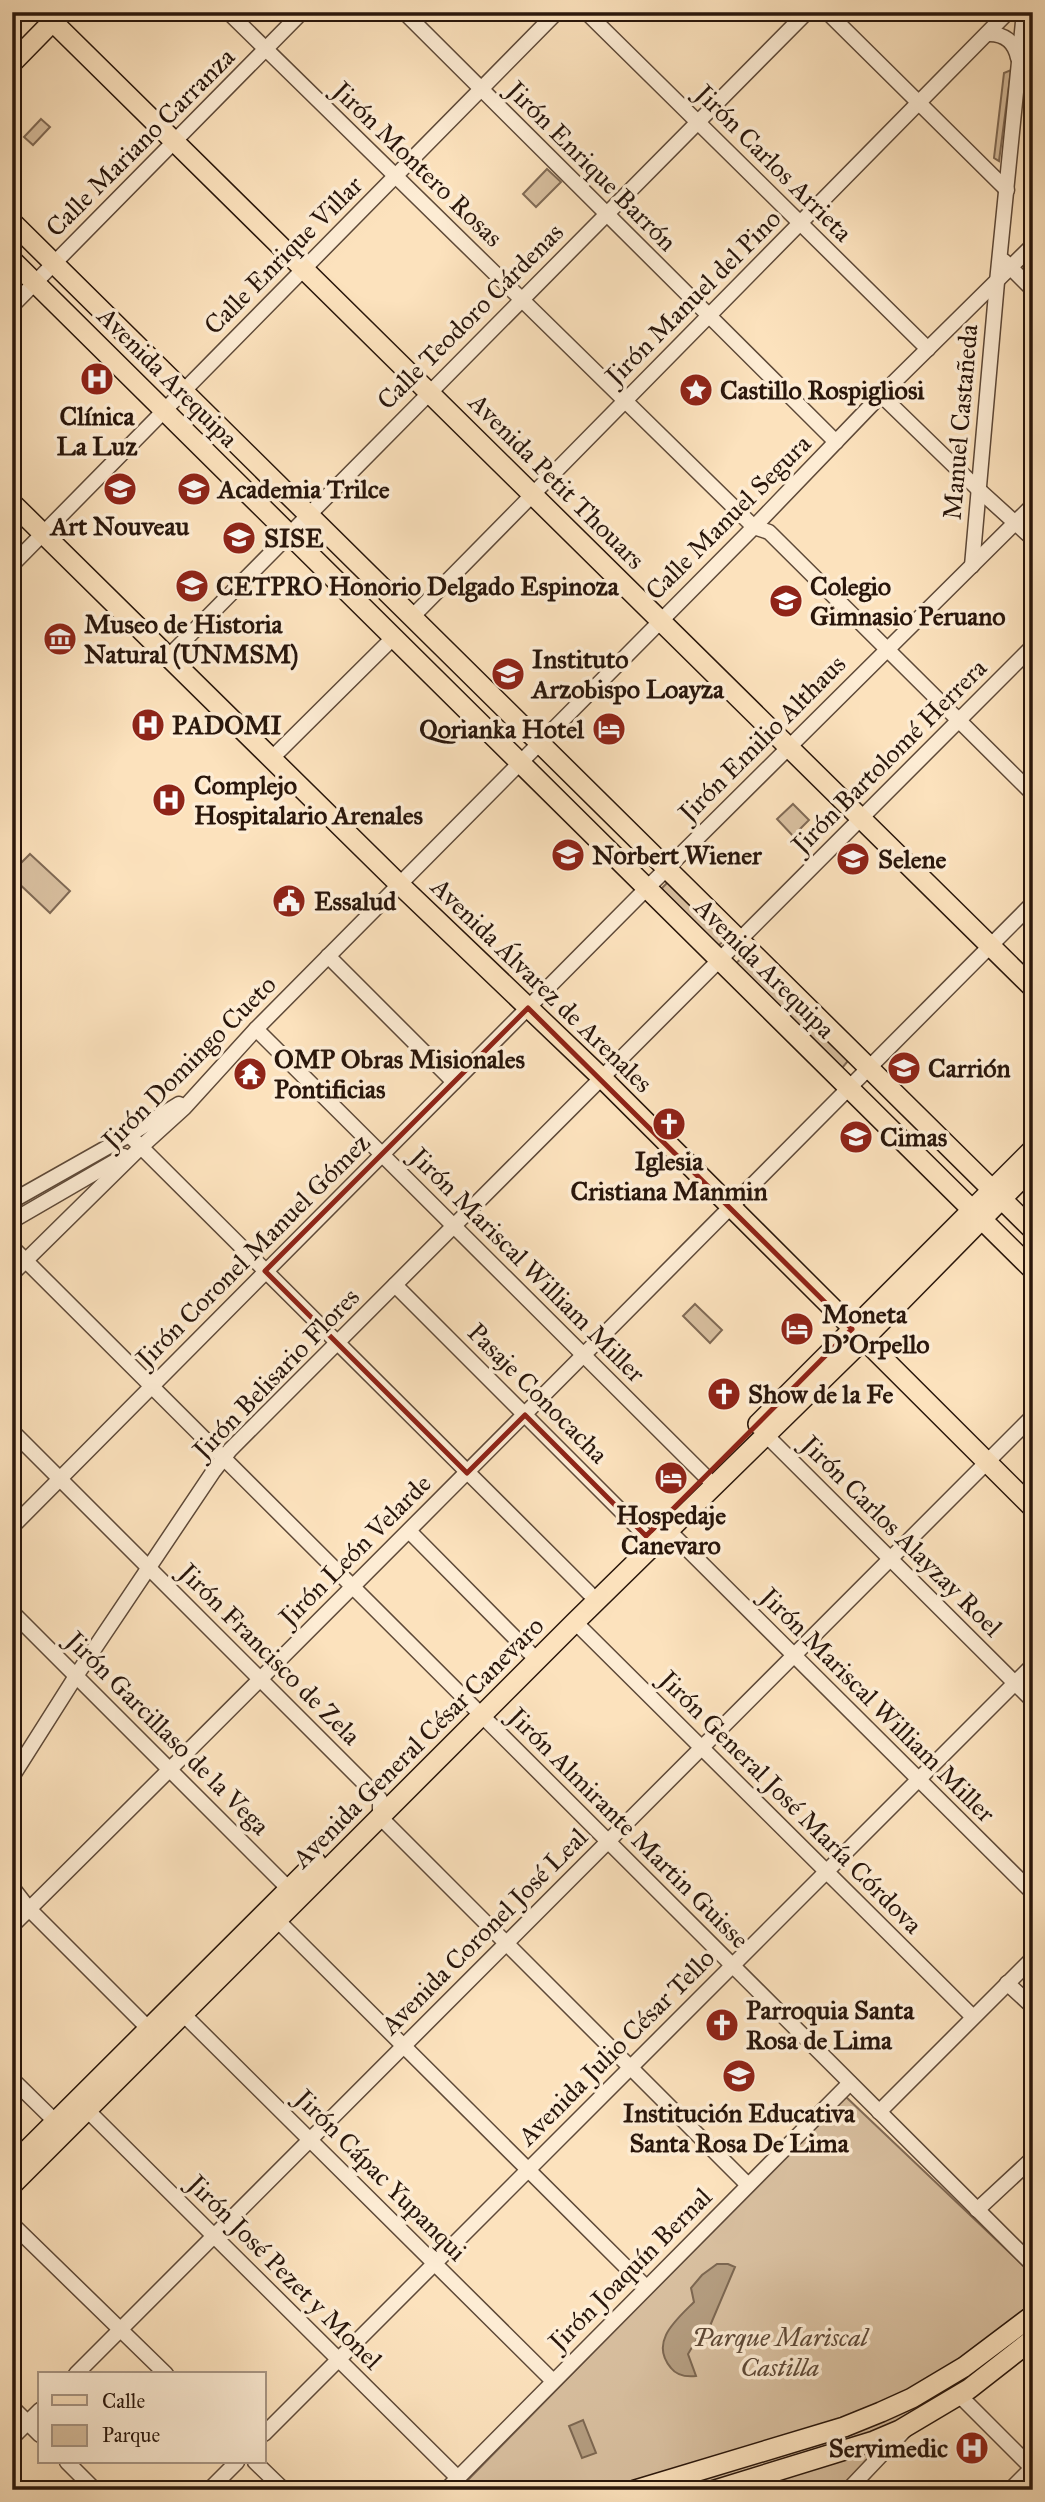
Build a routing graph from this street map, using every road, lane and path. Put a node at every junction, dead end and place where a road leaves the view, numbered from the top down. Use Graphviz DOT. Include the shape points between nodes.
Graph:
graph roads {
  1 [pos="228,12"];
  2 [pos="302,12"];
  3 [pos="404,12"];
  4 [pos="557,12"];
  5 [pos="586,12"];
  6 [pos="807,12"];
  7 [pos="827,12"];
  8 [pos="1008,12"];
  9 [pos="49,14"];
  10 [pos="1023,20"];
  11 [pos="987,34"];
  12 [pos="1033,38"];
  13 [pos="12,44"];
  14 [pos="265,49"];
  15 [pos="12,63"];
  16 [pos="1018,63"];
  17 [pos="481,89"];
  18 [pos="918,104"];
  19 [pos="698,122"];
  20 [pos="174,142"];
  21 [pos="395,176"];
  22 [pos="1007,190"];
  23 [pos="606,215"];
  24 [pos="12,222"];
  25 [pos="800,223"];
  26 [pos="1033,245"];
  27 [pos="1001,252"];
  28 [pos="12,260"];
  29 [pos="54,263"];
  30 [pos="1010,268"];
  31 [pos="304,269"];
  32 [pos="997,282"];
  33 [pos="35,283"];
  34 [pos="1033,290"];
  35 [pos="522,299"];
  36 [pos="12,306"];
  37 [pos="708,316"];
  38 [pos="928,349"];
  39 [pos="184,391"];
  40 [pos="429,393"];
  41 [pos="881,395"];
  42 [pos="625,401"];
  43 [pos="165,410"];
  44 [pos="836,442"];
  45 [pos="979,490"];
  46 [pos="533,494"];
  47 [pos="12,503"];
  48 [pos="1033,505"];
  49 [pos="309,514"];
  50 [pos="1016,522"];
  51 [pos="754,527"];
  52 [pos="44,533"];
  53 [pos="289,533"];
  54 [pos="1033,539"];
  55 [pos="12,565"];
  56 [pos="972,566"];
  57 [pos="412,616"];
  58 [pos="661,620"];
  59 [pos="394,637"];
  60 [pos="1033,646"];
  61 [pos="886,650"];
  62 [pos="169,656"];
  63 [pos="958,721"];
  64 [pos="540,742"];
  65 [pos="788,746"];
  66 [pos="271,759"];
  67 [pos="520,762"];
  68 [pos="1030,785"];
  69 [pos="861,818"];
  70 [pos="667,867"];
  71 [pos="399,884"];
  72 [pos="647,887"];
  73 [pos="1033,903"];
  74 [pos="741,940"];
  75 [pos="990,946"];
  76 [pos="328,956"];
  77 [pos="720,960"];
  78 [pos="1033,988"];
  79 [pos="528,1008"];
  80 [pos="256,1029"];
  81 [pos="869,1067"];
  82 [pos="602,1078"];
  83 [pos="454,1082"];
  84 [pos="849,1087"];
  85 [pos="200,1089"];
  86 [pos="129,1135"];
  87 [pos="141,1147"];
  88 [pos="1033,1149"];
  89 [pos="382,1155"];
  90 [pos="1033,1167"];
  91 [pos="57,1175"];
  92 [pos="72,1185"];
  93 [pos="997,1195"];
  94 [pos="12,1201"];
  95 [pos="85,1202"];
  96 [pos="730,1206"];
  97 [pos="977,1214"];
  98 [pos="12,1220"];
  99 [pos="454,1226"];
  100 [pos="1033,1230"];
  101 [pos="12,1247"];
  102 [pos="26,1260"];
  103 [pos="1033,1269"];
  104 [pos="265,1271"];
  105 [pos="12,1273"];
  106 [pos="395,1285"];
  107 [pos="858,1334"];
  108 [pos="336,1342"];
  109 [pos="584,1356"];
  110 [pos="152,1386"];
  111 [pos="525,1415"];
  112 [pos="1033,1416"];
  113 [pos="12,1431"];
  114 [pos="766,1435"];
  115 [pos="224,1458"];
  116 [pos="987,1463"];
  117 [pos="467,1473"];
  118 [pos="706,1477"];
  119 [pos="60,1479"];
  120 [pos="1033,1508"];
  121 [pos="12,1527"];
  122 [pos="658,1530"];
  123 [pos="409,1531"];
  124 [pos="890,1559"];
  125 [pos="149,1568"];
  126 [pos="353,1587"];
  127 [pos="589,1593"];
  128 [pos="12,1612"];
  129 [pos="575,1622"];
  130 [pos="529,1652"];
  131 [pos="794,1656"];
  132 [pos="1033,1665"];
  133 [pos="76,1676"];
  134 [pos="260,1679"];
  135 [pos="1015,1683"];
  136 [pos="1033,1701"];
  137 [pos="478,1711"];
  138 [pos="702,1748"];
  139 [pos="169,1769"];
  140 [pos="12,1777"];
  141 [pos="919,1779"];
  142 [pos="380,1808"];
  143 [pos="608,1842"];
  144 [pos="826,1872"];
  145 [pos="12,1887"];
  146 [pos="289,1889"];
  147 [pos="1033,1892"];
  148 [pos="29,1909"];
  149 [pos="277,1920"];
  150 [pos="12,1926"];
  151 [pos="506,1944"];
  152 [pos="1033,1958"];
  153 [pos="733,1966"];
  154 [pos="1007,1983"];
  155 [pos="1033,2007"];
  156 [pos="178,2009"];
  157 [pos="973,2017"];
  158 [pos="154,2034"];
  159 [pos="404,2046"];
  160 [pos="631,2068"];
  161 [pos="12,2079"];
  162 [pos="850,2083"];
  163 [pos="82,2105"];
  164 [pos="879,2112"];
  165 [pos="61,2126"];
  166 [pos="310,2140"];
  167 [pos="1033,2158"];
  168 [pos="12,2165"];
  169 [pos="528,2170"];
  170 [pos="12,2185"];
  171 [pos="748,2185"];
  172 [pos="977,2210"];
  173 [pos="12,2224"];
  174 [pos="214,2236"];
  175 [pos="435,2263"];
  176 [pos="1033,2265"];
  177 [pos="646,2287"];
  178 [pos="1033,2315"];
  179 [pos="121,2330"];
  180 [pos="1033,2339"];
  181 [pos="339,2360"];
  182 [pos="78,2372"];
  183 [pos="164,2372"];
  184 [pos="553,2381"];
  185 [pos="959,2395"];
  186 [pos="12,2407"];
  187 [pos="38,2412"];
  188 [pos="28,2423"];
  189 [pos="907,2426"];
  190 [pos="266,2432"];
  191 [pos="38,2433"];
  192 [pos="12,2438"];
  193 [pos="69,2464"];
  194 [pos="235,2464"];
  195 [pos="257,2464"];
  196 [pos="723,2465"];
  197 [pos="1032,2468"];
  198 [pos="457,2478"];
  199 [pos="697,2482"];
  200 [pos="722,2488"];
  201 [pos="95,2490"];
  202 [pos="209,2490"];
  203 [pos="284,2490"];
  204 [pos="446,2490"];
  205 [pos="635,2490"];
  206 [pos="849,2490"];
  207 [pos="1010,2490"];
  1 -- 14 [label="street, Jirón Montero Rosas"];
  2 -- 14 [label="street, Calle Mariano Carranza"];
  3 -- 17 [label="street, Jirón Enrique Barrón"];
  4 -- 17 [label="street, Calle Enrique Villar"];
  5 -- 19 [label="street, Jirón Carlos Arrieta"];
  6 -- 19 [label="street, Calle Teodoro Cárdenas"];
  7 -- 18 [label="street"];
  8 -- 10 [label="street"];
  8 -- 11 [label="street, Jirón Manuel del Pino"];
  9 -- 13 [label="main road"];
  9 -- 15 [label="main road"];
  9 -- 20 [label="main road, Avenida Petit Thouars"];
  10 -- 12 [label="street"];
  10 -- 16 [label="street, Manuel Castañeda"];
  11 -- 16 [label="street" via="1010,41"];
  11 -- 18 [label="street, Jirón Manuel del Pino"];
  14 -- 20 [label="street, Calle Mariano Carranza"];
  14 -- 21 [label="street, Jirón Montero Rosas"];
  16 -- 22 [label="street, Manuel Castañeda"];
  17 -- 21 [label="street, Calle Enrique Villar"];
  17 -- 23 [label="street, Jirón Enrique Barrón"];
  18 -- 22 [label="street"];
  18 -- 25 [label="street, Jirón Manuel del Pino"];
  19 -- 23 [label="street, Calle Teodoro Cárdenas"];
  19 -- 25 [label="street, Jirón Carlos Arrieta"];
  20 -- 29 [label="street, Calle Mariano Carranza"];
  20 -- 31 [label="main road, Avenida Petit Thouars"];
  21 -- 31 [label="street, Calle Enrique Villar"];
  21 -- 35 [label="street, Jirón Montero Rosas"];
  22 -- 27 [label="street, Manuel Castañeda"];
  23 -- 35 [label="street, Calle Teodoro Cárdenas"];
  23 -- 37 [label="street, Jirón Enrique Barrón"];
  24 -- 29 [label="main road, Avenida Arequipa"];
  25 -- 37 [label="street, Jirón Manuel del Pino"];
  25 -- 38 [label="street, Jirón Carlos Arrieta"];
  26 -- 30 [label="street, Calle Manuel Segura"];
  27 -- 30 [label="street"];
  27 -- 32 [label="street, Manuel Castañeda"];
  28 -- 33 [label="main road, Avenida Arequipa"];
  29 -- 33 [label="street, Calle Mariano Carranza"];
  29 -- 39 [label="main road, Avenida Arequipa"];
  30 -- 32 [label="street, Calle Manuel Segura"];
  30 -- 34 [label="street"];
  31 -- 39 [label="street, Calle Enrique Villar"];
  31 -- 40 [label="main road, Avenida Petit Thouars"];
  32 -- 38 [label="street, Calle Manuel Segura"];
  32 -- 45 [label="street, Manuel Castañeda"];
  33 -- 36 [label="street, Calle Mariano Carranza"];
  33 -- 43 [label="main road, Avenida Arequipa"];
  35 -- 40 [label="street, Calle Teodoro Cárdenas"];
  35 -- 42 [label="street, Jirón Montero Rosas"];
  37 -- 42 [label="street, Jirón Manuel del Pino"];
  37 -- 44 [label="street, Jirón Enrique Barrón"];
  38 -- 41 [label="street, Calle Manuel Segura"];
  39 -- 43 [label="street, Calle Enrique Villar"];
  39 -- 49 [label="main road, Avenida Arequipa"];
  40 -- 46 [label="main road, Avenida Petit Thouars"];
  40 -- 49 [label="street, Calle Teodoro Cárdenas"];
  41 -- 44 [label="street, Calle Manuel Segura"];
  41 -- 45 [label="street"];
  42 -- 46 [label="street, Jirón Manuel del Pino"];
  42 -- 51 [label="street, Jirón Montero Rosas"];
  43 -- 52 [label="street, Calle Enrique Villar"];
  43 -- 53 [label="main road, Avenida Arequipa"];
  44 -- 51 [label="street, Calle Manuel Segura"];
  45 -- 50 [label="street"];
  45 -- 56 [label="street, Manuel Castañeda"];
  46 -- 57 [label="street, Jirón Manuel del Pino"];
  46 -- 58 [label="main road, Avenida Petit Thouars"];
  47 -- 52 [label="main road, Avenida Álvarez de Arenales"];
  48 -- 50 [label="street, Jirón Emilio Althaus"];
  49 -- 53 [label="street, Calle Teodoro Cárdenas"];
  49 -- 57 [label="main road, Avenida Arequipa"];
  50 -- 54 [label="street"];
  50 -- 56 [label="street, Jirón Emilio Althaus"];
  51 -- 58 [label="street, Calle Manuel Segura"];
  51 -- 61 [label="street, Jirón Montero Rosas" via="769,532"];
  52 -- 55 [label="street, Calle Enrique Villar"];
  52 -- 62 [label="main road, Avenida Álvarez de Arenales"];
  53 -- 59 [label="main road, Avenida Arequipa"];
  53 -- 62 [label="street, Calle Teodoro Cárdenas"];
  56 -- 61 [label="street, Jirón Emilio Althaus"];
  57 -- 64 [label="main road, Avenida Arequipa"];
  58 -- 64 [label="street, Calle Manuel Segura"];
  58 -- 65 [label="main road, Avenida Petit Thouars"];
  59 -- 66 [label="street"];
  59 -- 67 [label="main road, Avenida Arequipa"];
  60 -- 63 [label="street, Jirón Bartolomé Herrera"];
  61 -- 63 [label="street, Jirón Montero Rosas"];
  61 -- 65 [label="street, Jirón Emilio Althaus"];
  62 -- 66 [label="main road, Avenida Álvarez de Arenales"];
  63 -- 68 [label="street, Jirón Montero Rosas"];
  63 -- 69 [label="street, Jirón Bartolomé Herrera"];
  64 -- 67 [label="street, Calle Manuel Segura"];
  64 -- 70 [label="main road, Avenida Arequipa"];
  65 -- 69 [label="main road, Avenida Petit Thouars"];
  65 -- 70 [label="street, Jirón Emilio Althaus"];
  66 -- 71 [label="main road, Avenida Álvarez de Arenales"];
  67 -- 71 [label="street, Calle Manuel Segura"];
  67 -- 72 [label="main road, Avenida Arequipa"];
  69 -- 74 [label="street, Jirón Bartolomé Herrera"];
  69 -- 75 [label="main road, Avenida Petit Thouars"];
  70 -- 72 [label="street, Jirón Emilio Althaus"];
  70 -- 74 [label="main road, Avenida Arequipa"];
  71 -- 76 [label="street, Jirón Domingo Cueto"];
  71 -- 79 [label="main road, Avenida Álvarez de Arenales"];
  72 -- 77 [label="main road, Avenida Arequipa"];
  72 -- 79 [label="street, Jirón Emilio Althaus"];
  73 -- 75 [label="street, Jirón León Velarde"];
  74 -- 77 [label="street, Jirón Bartolomé Herrera"];
  74 -- 81 [label="main road, Avenida Arequipa"];
  75 -- 78 [label="main road, Avenida Petit Thouars"];
  75 -- 81 [label="street, Jirón León Velarde"];
  76 -- 80 [label="street, Jirón Domingo Cueto"];
  76 -- 83 [label="street"];
  77 -- 82 [label="street, Jirón Bartolomé Herrera"];
  77 -- 84 [label="main road, Avenida Arequipa"];
  79 -- 82 [label="main road, Avenida Álvarez de Arenales"];
  79 -- 83 [label="street, Jirón Coronel Manuel Gómez"];
  80 -- 85 [label="street, Jirón Domingo Cueto"];
  80 -- 89 [label="street, Jirón Mariscal William Miller"];
  81 -- 84 [label="street, Jirón León Velarde"];
  81 -- 93 [label="main road, Avenida Arequipa"];
  82 -- 96 [label="main road, Avenida Álvarez de Arenales"];
  82 -- 99 [label="street, Jirón Belisario Flores"];
  83 -- 89 [label="street, Jirón Coronel Manuel Gómez"];
  84 -- 96 [label="street, Jirón León Velarde"];
  84 -- 97 [label="main road, Avenida Arequipa"];
  85 -- 86 [label="street"];
  85 -- 87 [label="street, Jirón Domingo Cueto"];
  86 -- 87 [label="street"];
  86 -- 91 [label="street"];
  87 -- 92 [label="street"];
  87 -- 95 [label="street, Jirón Domingo Cueto"];
  87 -- 104 [label="street"];
  88 -- 93 [label="main road"];
  89 -- 99 [label="street, Jirón Mariscal William Miller"];
  89 -- 104 [label="street, Jirón Coronel Manuel Gómez"];
  90 -- 93 [label="main road"];
  91 -- 92 [label="street"];
  91 -- 94 [label="street"];
  92 -- 95 [label="street"];
  92 -- 98 [label="street"];
  93 -- 97 [label="main road"];
  93 -- 100 [label="main road, Avenida Arequipa"];
  95 -- 102 [label="street, Jirón Domingo Cueto"];
  96 -- 107 [label="main road, Avenida Álvarez de Arenales"];
  96 -- 109 [label="street, Jirón León Velarde"];
  97 -- 103 [label="main road, Avenida Arequipa"];
  97 -- 107 [label="main road"];
  99 -- 106 [label="street, Jirón Belisario Flores"];
  99 -- 109 [label="street, Jirón Mariscal William Miller"];
  101 -- 102 [label="street, Jirón Almirante Martin Guisse"];
  102 -- 105 [label="street, Jirón Domingo Cueto"];
  102 -- 110 [label="street, Jirón Almirante Martin Guisse"];
  104 -- 108 [label="street"];
  104 -- 110 [label="street, Jirón Coronel Manuel Gómez"];
  106 -- 108 [label="street, Jirón Belisario Flores"];
  106 -- 111 [label="street, Pasaje Conocacha"];
  107 -- 114 [label="main road, Avenida General César Canevaro"];
  107 -- 116 [label="main road, Avenida Álvarez de Arenales"];
  107 -- 118 [label="main road, Avenida General César Canevaro"];
  108 -- 115 [label="street, Jirón Belisario Flores"];
  108 -- 117 [label="street"];
  109 -- 111 [label="street, Jirón León Velarde"];
  109 -- 118 [label="street, Jirón Mariscal William Miller"];
  110 -- 115 [label="street, Jirón Almirante Martin Guisse"];
  110 -- 119 [label="street, Jirón Coronel Manuel Gómez"];
  111 -- 117 [label="street, Jirón León Velarde"];
  111 -- 122 [label="street, Pasaje Conocacha"];
  112 -- 116 [label="street, Avenida Coronel José Leal"];
  113 -- 119 [label="street, Jirón Francisco de Zela"];
  114 -- 122 [label="main road, Avenida General César Canevaro"];
  114 -- 124 [label="street, Jirón Carlos Alayzay Roel"];
  115 -- 125 [label="street, Jirón Belisario Flores"];
  115 -- 126 [label="street, Jirón Almirante Martin Guisse"];
  116 -- 120 [label="main road, Avenida Álvarez de Arenales"];
  116 -- 124 [label="street, Avenida Coronel José Leal"];
  117 -- 123 [label="street, Jirón León Velarde"];
  117 -- 127 [label="street"];
  118 -- 122 [label="main road, Avenida General César Canevaro"];
  119 -- 121 [label="street, Jirón Coronel Manuel Gómez"];
  119 -- 125 [label="street, Jirón Francisco de Zela"];
  122 -- 127 [label="main road, Avenida General César Canevaro"];
  122 -- 129 [label="main road, Avenida General César Canevaro"];
  122 -- 131 [label="street, Jirón Mariscal William Miller"];
  123 -- 126 [label="street, Jirón León Velarde"];
  123 -- 130 [label="street"];
  124 -- 131 [label="street, Avenida Coronel José Leal"];
  124 -- 135 [label="street, Jirón Carlos Alayzay Roel"];
  125 -- 133 [label="street, Jirón Belisario Flores"];
  125 -- 134 [label="street, Jirón Francisco de Zela"];
  126 -- 134 [label="street, Jirón León Velarde"];
  126 -- 137 [label="street, Jirón Almirante Martin Guisse"];
  127 -- 130 [label="main road, Avenida General César Canevaro"];
  128 -- 133 [label="street, Jirón Garcillaso de la Vega"];
  129 -- 137 [label="main road, Avenida General César Canevaro"];
  129 -- 138 [label="street, Jirón General José María Córdova"];
  130 -- 137 [label="main road, Avenida General César Canevaro"];
  131 -- 138 [label="street, Avenida Coronel José Leal"];
  131 -- 141 [label="street, Jirón Mariscal William Miller"];
  132 -- 135 [label="street, Avenida Julio César Tello"];
  133 -- 139 [label="street, Jirón Garcillaso de la Vega"];
  133 -- 140 [label="street, Jirón Belisario Flores"];
  134 -- 139 [label="street, Jirón León Velarde"];
  134 -- 142 [label="street, Jirón Francisco de Zela"];
  135 -- 136 [label="street, Jirón Carlos Alayzay Roel"];
  135 -- 141 [label="street, Avenida Julio César Tello"];
  137 -- 142 [label="main road, Avenida General César Canevaro"];
  137 -- 143 [label="street, Jirón Almirante Martin Guisse"];
  138 -- 143 [label="street, Avenida Coronel José Leal"];
  138 -- 144 [label="street, Jirón General José María Córdova"];
  139 -- 146 [label="street, Jirón Garcillaso de la Vega"];
  139 -- 148 [label="street, Jirón León Velarde"];
  141 -- 144 [label="street, Avenida Julio César Tello"];
  141 -- 147 [label="street, Jirón Mariscal William Miller"];
  142 -- 146 [label="main road, Avenida General César Canevaro"];
  142 -- 149 [label="main road, Avenida General César Canevaro"];
  142 -- 151 [label="street, Jirón Francisco de Zela"];
  143 -- 151 [label="street, Avenida Coronel José Leal"];
  143 -- 153 [label="street, Jirón Almirante Martin Guisse"];
  144 -- 153 [label="street, Avenida Julio César Tello"];
  144 -- 157 [label="street, Jirón General José María Córdova"];
  145 -- 148 [label="street"];
  146 -- 156 [label="main road, Avenida General César Canevaro"];
  148 -- 150 [label="street, Jirón León Velarde"];
  148 -- 158 [label="street"];
  149 -- 156 [label="main road, Avenida General César Canevaro"];
  149 -- 159 [label="street"];
  151 -- 159 [label="street, Avenida Coronel José Leal"];
  151 -- 160 [label="street, Jirón Francisco de Zela"];
  152 -- 154 [label="street"];
  153 -- 160 [label="street, Avenida Julio César Tello"];
  153 -- 162 [label="street, Jirón Almirante Martin Guisse"];
  154 -- 155 [label="street"];
  154 -- 157 [label="street"];
  156 -- 158 [label="main road, Avenida General César Canevaro"];
  156 -- 166 [label="street, Jirón Cápac Yupanqui"];
  157 -- 164 [label="street"];
  158 -- 163 [label="main road, Avenida General César Canevaro"];
  159 -- 166 [label="street, Avenida Coronel José Leal"];
  159 -- 169 [label="street"];
  160 -- 169 [label="street, Avenida Julio César Tello"];
  160 -- 171 [label="street, Jirón Francisco de Zela"];
  161 -- 165 [label="street"];
  162 -- 164 [label="street, Jirón Almirante Martin Guisse"];
  162 -- 171 [label="street, Jirón Joaquín Bernal"];
  163 -- 165 [label="main road, Avenida General César Canevaro"];
  163 -- 174 [label="street, Jirón José Pezet y Monel"];
  164 -- 172 [label="street, Jirón Almirante Martin Guisse"];
  165 -- 168 [label="main road, Avenida General César Canevaro"];
  165 -- 170 [label="main road, Avenida General César Canevaro"];
  166 -- 174 [label="street, Avenida Coronel José Leal"];
  166 -- 175 [label="street, Jirón Cápac Yupanqui"];
  167 -- 172 [label="street"];
  169 -- 175 [label="street, Avenida Julio César Tello"];
  169 -- 177 [label="street"];
  171 -- 177 [label="street, Jirón Joaquín Bernal"];
  172 -- 176 [label="street, Jirón Almirante Martin Guisse"];
  173 -- 179 [label="street"];
  174 -- 179 [label="street, Avenida Coronel José Leal"];
  174 -- 181 [label="street, Jirón José Pezet y Monel"];
  175 -- 181 [label="street, Avenida Julio César Tello"];
  175 -- 184 [label="street, Jirón Cápac Yupanqui"];
  177 -- 184 [label="street, Jirón Joaquín Bernal"];
  178 -- 196 [label="main road" via="912,2398 844,2427"];
  179 -- 182 [label="street, Avenida Coronel José Leal"];
  179 -- 183 [label="street"];
  180 -- 185 [label="main road"];
  181 -- 190 [label="street, Avenida Julio César Tello"];
  181 -- 198 [label="street, Jirón José Pezet y Monel"];
  184 -- 198 [label="street, Jirón Joaquín Bernal"];
  185 -- 189 [label="main road"];
  185 -- 197 [label="street"];
  186 -- 188 [label="street"];
  187 -- 188 [label="street"];
  188 -- 191 [label="street"];
  188 -- 192 [label="street"];
  189 -- 200 [label="main road" via="874,2441"];
  189 -- 206 [label="street"];
  193 -- 201 [label="street"];
  194 -- 202 [label="street"];
  195 -- 203 [label="street"];
  196 -- 199 [label="main road"];
  196 -- 200 [label="main road"];
  197 -- 207 [label="street"];
  198 -- 204 [label="street, Jirón Joaquín Bernal"];
  199 -- 205 [label="main road"];
}
